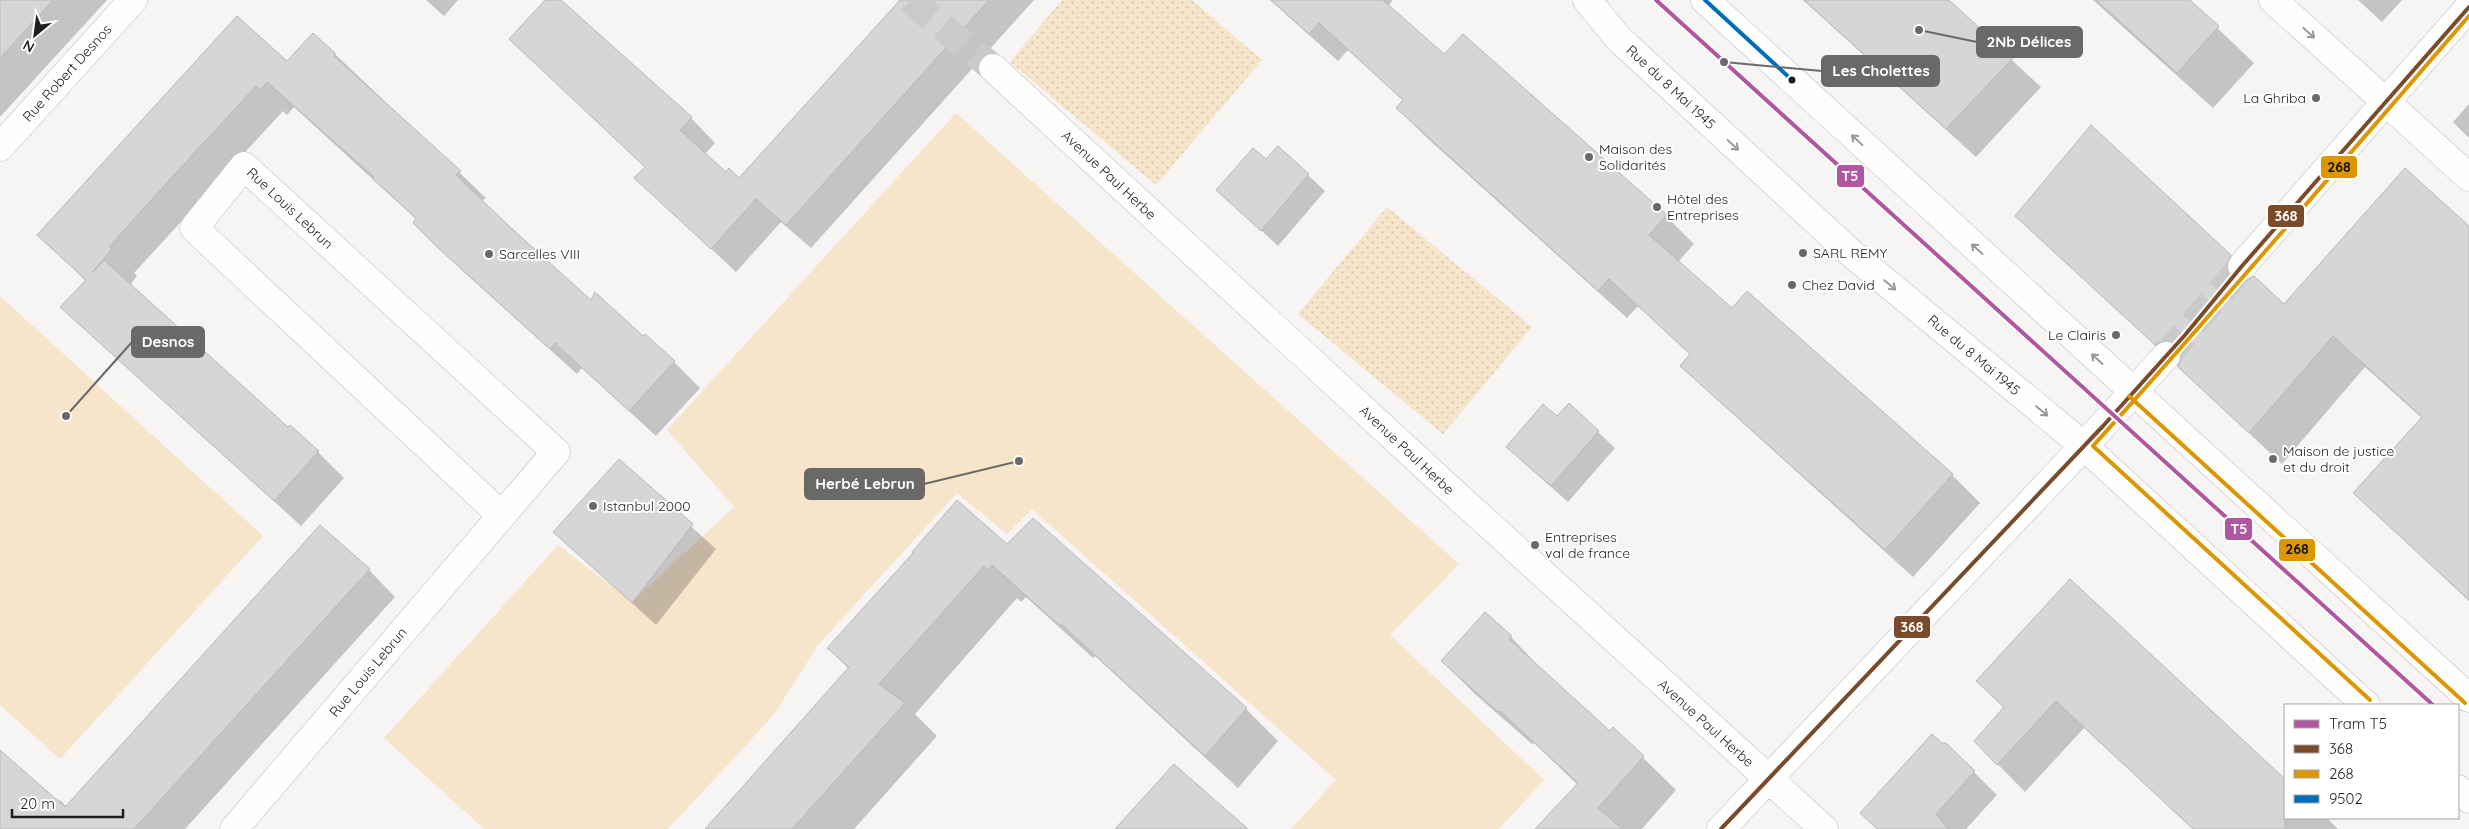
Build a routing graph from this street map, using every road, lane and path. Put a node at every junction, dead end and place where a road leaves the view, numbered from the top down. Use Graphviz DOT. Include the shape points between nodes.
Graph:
graph roads {
  1 [pos="133,0"];
  2 [pos="1587,0"];
  3 [pos="1705,0"];
  4 [pos="2273,0"];
  5 [pos="2469,7"];
  6 [pos="993,68"];
  7 [pos="2387,102"];
  8 [pos="0,147"];
  9 [pos="2469,177"];
  10 [pos="2242,266"];
  11 [pos="2166,356"];
  12 [pos="2133,391"];
  13 [pos="2084,446"];
  14 [pos="501,515"];
  15 [pos="2469,698"];
  16 [pos="2365,704"];
  17 [pos="1768,779"];
  18 [pos="2459,790"];
  19 [pos="2469,799"];
  20 [pos="234,829"];
  21 [pos="1721,829"];
  22 [pos="1824,829"];
  1 -- 8 [label="street, Rue Robert Desnos"];
  2 -- 13 [label="street, Rue du 8 Mai 1945, one-way" via="1619,39 1852,254"];
  12 -- 3 [label="street, one-way"];
  4 -- 7 [label="street, one-way"];
  5 -- 7 [label="street"];
  6 -- 17 [label="street, Avenue Paul Herbe"];
  7 -- 9 [label="street"];
  7 -- 10 [label="street"];
  11 -- 12 [label="street"];
  12 -- 13 [label="street"];
  12 -- 15 [label="street"];
  13 -- 16 [label="street, Rue du 8 Mai 1945"];
  13 -- 17 [label="street"];
  14 -- 14 [label="street, Rue Louis Lebrun" via="556,452 244,166 194,228"];
  14 -- 20 [label="street, Rue Louis Lebrun"];
  17 -- 21 [label="street"];
  17 -- 22 [label="street, Avenue Paul Herbe"];
  18 -- 19 [label="street"];
}
